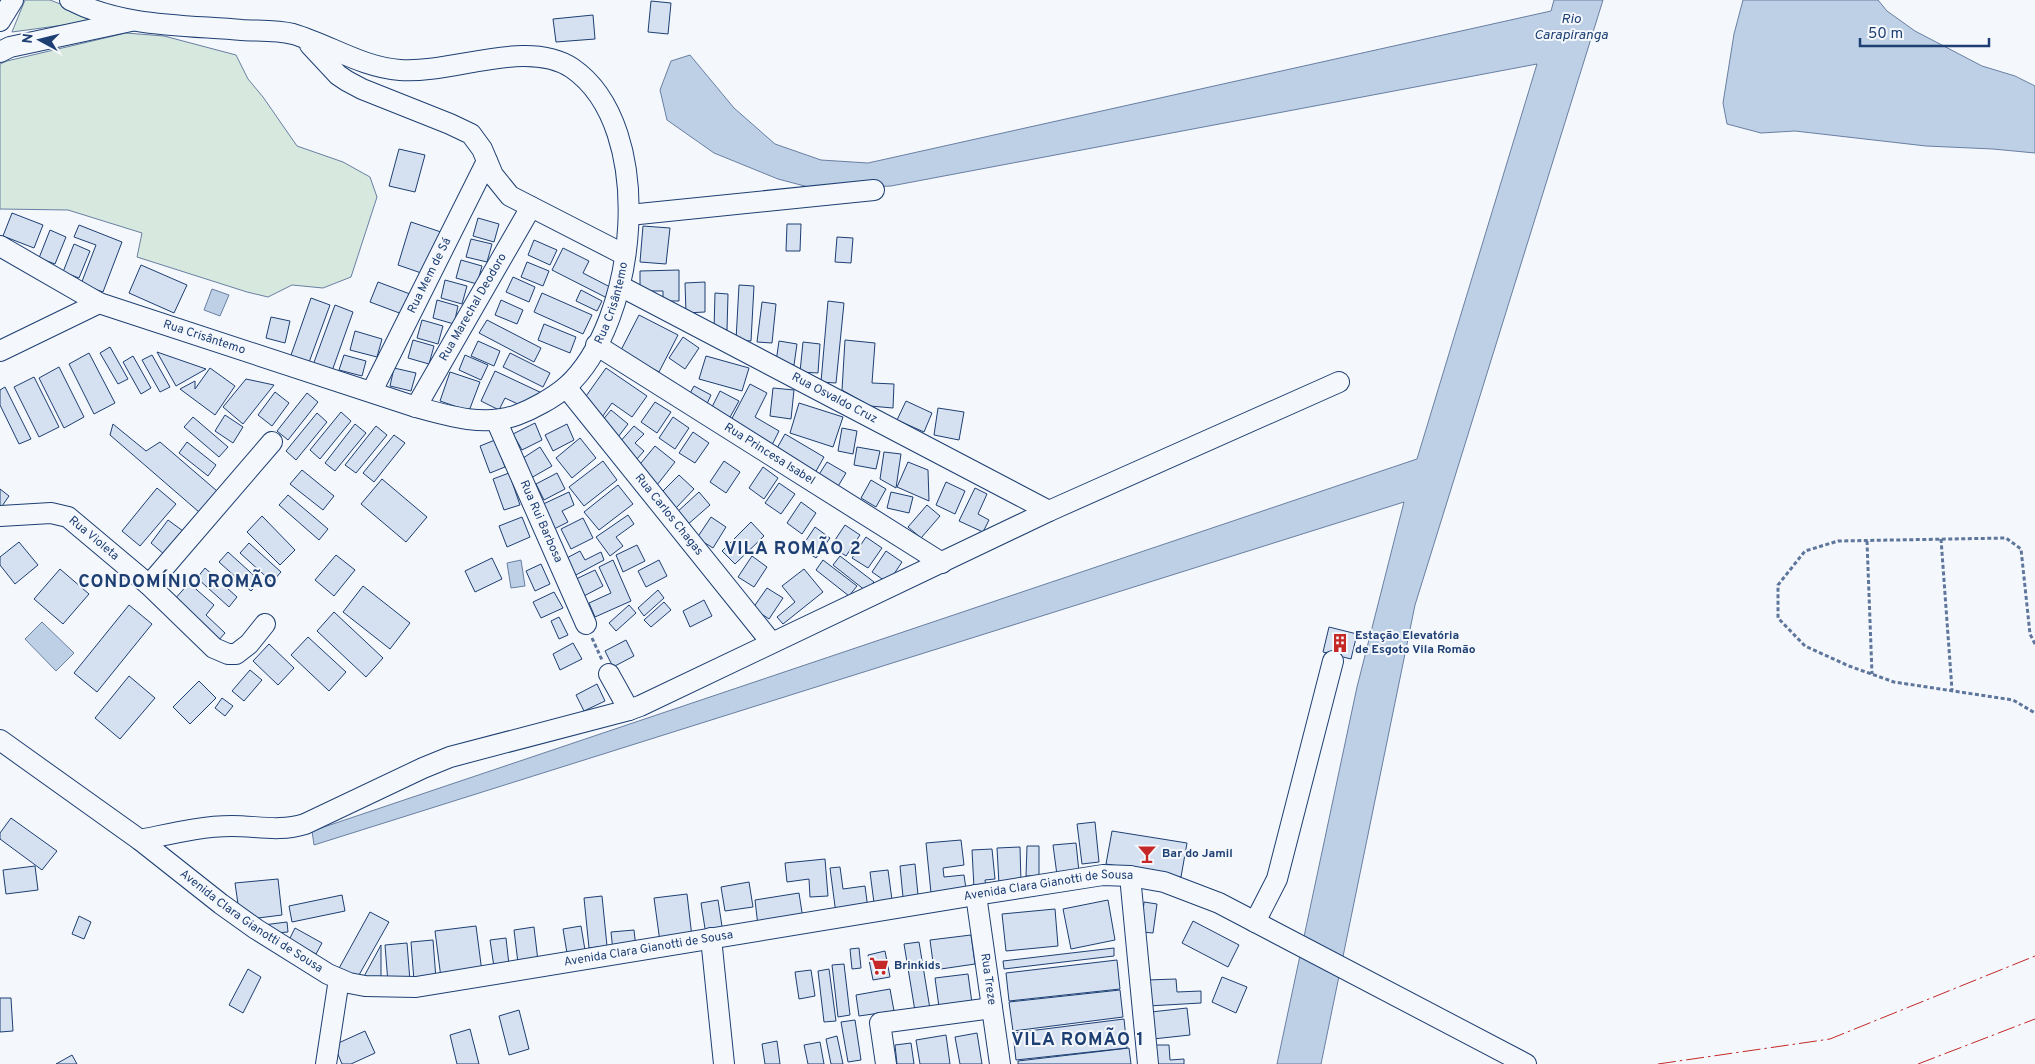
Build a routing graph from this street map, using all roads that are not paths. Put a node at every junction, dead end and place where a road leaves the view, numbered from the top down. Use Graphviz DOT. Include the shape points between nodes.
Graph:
graph roads {
  1 [pos="13,0"];
  2 [pos="70,0"];
  3 [pos="0,21"];
  4 [pos="131,21"];
  5 [pos="291,33"];
  6 [pos="0,52"];
  7 [pos="487,161"];
  8 [pos="874,190"];
  9 [pos="531,208"];
  10 [pos="629,216"];
  11 [pos="0,246"];
  12 [pos="625,254"];
  13 [pos="620,286"];
  14 [pos="99,303"];
  15 [pos="596,345"];
  16 [pos="0,351"];
  17 [pos="1339,382"];
  18 [pos="566,387"];
  19 [pos="372,391"];
  20 [pos="416,406"];
  21 [pos="496,420"];
  22 [pos="272,442"];
  23 [pos="1049,511"];
  24 [pos="0,516"];
  25 [pos="942,563"];
  26 [pos="149,584"];
  27 [pos="265,624"];
  28 [pos="586,624"];
  29 [pos="771,642"];
  30 [pos="1333,661"];
  31 [pos="609,674"];
  32 [pos="629,710"];
  33 [pos="0,740"];
  34 [pos="140,840"];
  35 [pos="1130,876"];
  36 [pos="976,895"];
  37 [pos="1255,922"];
  38 [pos="711,938"];
  39 [pos="339,980"];
  40 [pos="992,1008"];
  41 [pos="326,1064"];
  42 [pos="724,1064"];
  43 [pos="886,1064"];
  44 [pos="1000,1064"];
  45 [pos="1148,1064"];
  46 [pos="1526,1064"];
  1 -- 3 [label="street"];
  2 -- 4 [label="street, Rua Crisântemo"];
  4 -- 5 [label="street, Rua Crisântemo"];
  4 -- 6 [label="street, Rua Crisântemo" via="10,47"];
  5 -- 7 [label="street" via="313,46 347,81 471,134"];
  5 -- 10 [label="street, Rua Crisântemo" via="380,68 418,70 526,55 555,60 571,68 600,95 614,122 626,162"];
  7 -- 9 [label="street" via="500,186"];
  7 -- 19 [label="street, Rua Mem de Sá"];
  8 -- 10 [label="street"];
  9 -- 12 [label="street"];
  9 -- 20 [label="street, Rua Marechal Deodoro"];
  10 -- 12 [label="street, Rua Crisântemo"];
  11 -- 14 [label="street, Rua Crisântemo"];
  12 -- 13 [label="street, Rua Crisântemo"];
  13 -- 15 [label="street, Rua Crisântemo" via="609,320"];
  13 -- 23 [label="street, Rua Osvaldo Cruz"];
  14 -- 16 [label="street"];
  14 -- 19 [label="street, Rua Crisântemo"];
  15 -- 18 [label="street, Rua Crisântemo"];
  15 -- 25 [label="street, Rua Princesa Isabel"];
  17 -- 23 [label="street"];
  18 -- 21 [label="street, Rua Crisântemo" via="517,416"];
  18 -- 29 [label="street, Rua Carlos Chagas"];
  19 -- 20 [label="street, Rua Crisântemo"];
  20 -- 21 [label="street, Rua Crisântemo" via="464,418"];
  21 -- 28 [label="street, Rua Rui Barbosa"];
  22 -- 26 [label="street"];
  23 -- 25 [label="street"];
  24 -- 26 [label="street, Rua Violeta" via="50,513 68,517"];
  25 -- 29 [label="street"];
  26 -- 27 [label="street, Rua Violeta" via="221,652 236,654"];
  29 -- 32 [label="street"];
  30 -- 37 [label="street" via="1277,879"];
  31 -- 32 [label="street"];
  32 -- 34 [label="street" via="450,757 291,829 196,828"];
  33 -- 34 [label="street, Avenida Clara Gianotti de Sousa"];
  34 -- 39 [label="street, Avenida Clara Gianotti de Sousa" via="248,924"];
  35 -- 36 [label="street, Avenida Clara Gianotti de Sousa" via="1104,875"];
  35 -- 37 [label="street, Avenida Clara Gianotti de Sousa" via="1164,882 1197,893"];
  35 -- 45 [label="street"];
  36 -- 38 [label="street, Avenida Clara Gianotti de Sousa"];
  36 -- 40 [label="street, Rua Treze"];
  37 -- 46 [label="street, Avenida Clara Gianotti de Sousa"];
  38 -- 39 [label="street, Avenida Clara Gianotti de Sousa" via="416,987 365,986"];
  38 -- 42 [label="street"];
  39 -- 41 [label="street"];
  40 -- 43 [label="street" via="880,1023"];
  40 -- 44 [label="street, Rua Treze"];
}
